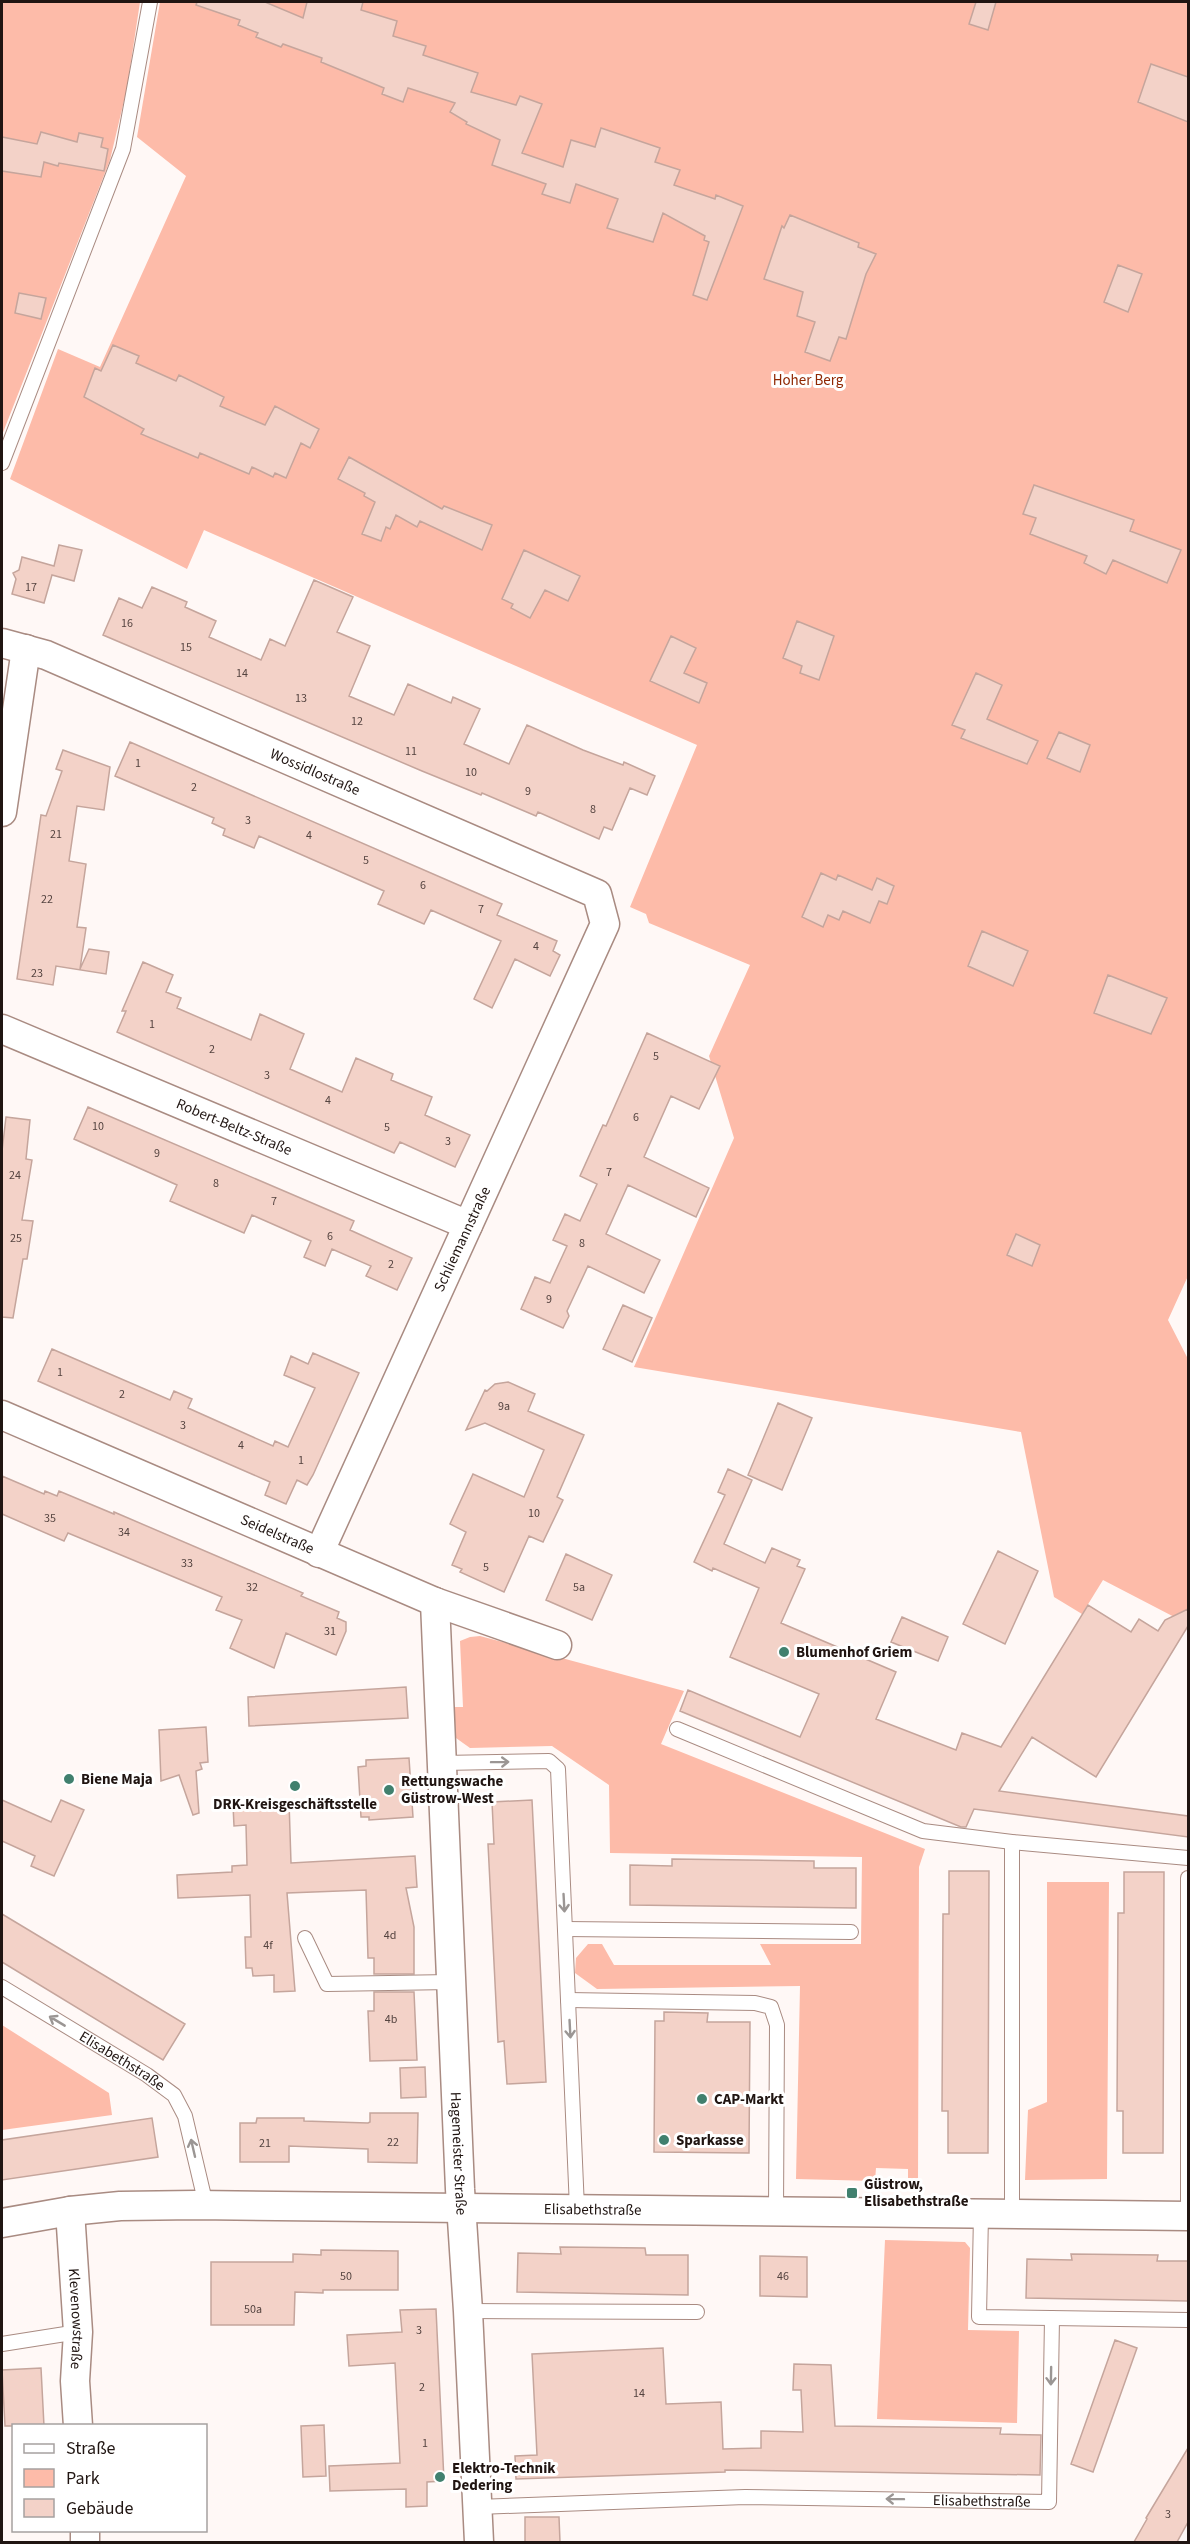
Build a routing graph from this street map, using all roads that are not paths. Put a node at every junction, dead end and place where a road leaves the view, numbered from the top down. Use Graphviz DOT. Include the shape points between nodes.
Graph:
graph roads {
  1 [pos="150,2"];
  2 [pos="2,463"];
  3 [pos="14,646"];
  4 [pos="2,812"];
  5 [pos="605,924"];
  6 [pos="2,1029"];
  7 [pos="468,1225"];
  8 [pos="2,1415"];
  9 [pos="319,1553"];
  10 [pos="435,1602"];
  11 [pos="557,1645"];
  12 [pos="676,1729"];
  13 [pos="442,1763"];
  14 [pos="1012,1842"];
  15 [pos="1188,1858"];
  16 [pos="1188,1878"];
  17 [pos="565,1929"];
  18 [pos="851,1932"];
  19 [pos="305,1938"];
  20 [pos="451,1982"];
  21 [pos="2,1987"];
  22 [pos="568,2000"];
  23 [pos="206,2205"];
  24 [pos="461,2206"];
  25 [pos="577,2208"];
  26 [pos="776,2210"];
  27 [pos="70,2211"];
  28 [pos="981,2214"];
  29 [pos="1012,2214"];
  30 [pos="1188,2216"];
  31 [pos="2,2223"];
  32 [pos="468,2311"];
  33 [pos="697,2312"];
  34 [pos="1052,2318"];
  35 [pos="1188,2320"];
  36 [pos="78,2332"];
  37 [pos="2,2344"];
  38 [pos="78,2424"];
  39 [pos="478,2506"];
  40 [pos="479,2542"];
  1 -- 2 [label="lane" via="123,149"];
  3 -- 4 [label="street"];
  3 -- 5 [label="street, Wossidlostraße" via="56,660 597,894"];
  5 -- 7 [label="street, Schliemannstraße"];
  6 -- 7 [label="street, Robert-Beltz-Straße"];
  7 -- 9 [label="street, Schliemannstraße"];
  8 -- 9 [label="street, Seidelstraße"];
  9 -- 10 [label="street, Seidelstraße"];
  10 -- 11 [label="street, Seidelstraße"];
  10 -- 13 [label="street, Hagemeister Straße"];
  12 -- 14 [label="lane" via="923,1831"];
  13 -- 17 [label="lane, one-way" via="549,1761 558,1769"];
  13 -- 20 [label="street, Hagemeister Straße"];
  14 -- 15 [label="lane"];
  14 -- 29 [label="lane"];
  16 -- 30 [label="lane"];
  17 -- 18 [label="lane"];
  17 -- 22 [label="lane"];
  19 -- 20 [label="lane" via="327,1984"];
  20 -- 24 [label="street, Hagemeister Straße"];
  23 -- 21 [label="lane, Elisabethstraße, one-way" via="185,2116 174,2095"];
  22 -- 25 [label="lane, one-way"];
  22 -- 26 [label="lane" via="755,2003 771,2007 777,2025"];
  23 -- 24 [label="street, Elisabethstraße"];
  23 -- 27 [label="street, Elisabethstraße"];
  24 -- 25 [label="street, Elisabethstraße"];
  24 -- 32 [label="street, Hagemeister Straße"];
  25 -- 26 [label="street, Elisabethstraße"];
  26 -- 28 [label="street, Elisabethstraße"];
  27 -- 31 [label="street, Elisabethstraße"];
  27 -- 36 [label="street, Klevenowstraße"];
  28 -- 29 [label="street, Elisabethstraße"];
  28 -- 34 [label="lane" via="979,2317"];
  29 -- 30 [label="street, Elisabethstraße"];
  32 -- 33 [label="lane"];
  32 -- 39 [label="street, Hagemeister Straße"];
  34 -- 35 [label="lane"];
  34 -- 39 [label="lane, Elisabethstraße, one-way" via="1049,2502 745,2497"];
  36 -- 37 [label="lane"];
  36 -- 38 [label="street, Klevenowstraße"];
  39 -- 40 [label="street, Hagemeister Straße"];
}
